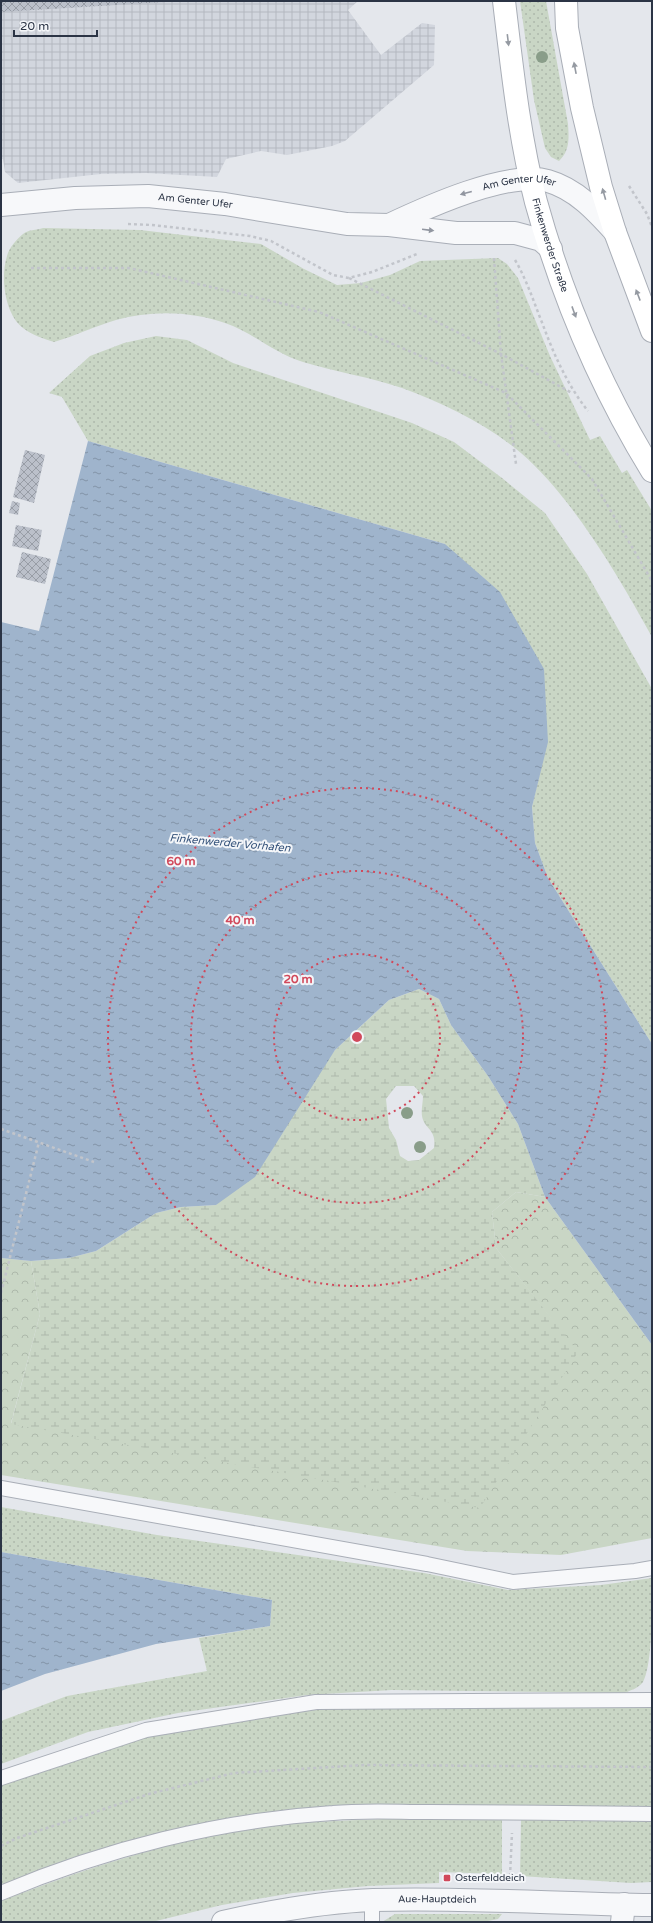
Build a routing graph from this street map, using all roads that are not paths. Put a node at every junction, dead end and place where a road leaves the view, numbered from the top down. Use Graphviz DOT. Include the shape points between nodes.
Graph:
graph roads {
  1 [pos="504,1"];
  2 [pos="566,1"];
  3 [pos="531,179"];
  4 [pos="1,205"];
  5 [pos="389,225"];
  6 [pos="615,232"];
  7 [pos="551,249"];
  8 [pos="652,331"];
  9 [pos="652,471"];
  10 [pos="1,1488"];
  11 [pos="652,1568"];
  12 [pos="652,1700"];
  13 [pos="1,1778"];
  14 [pos="652,1814"];
  15 [pos="1,1893"];
  16 [pos="372,1900"];
  17 [pos="652,1904"];
  18 [pos="623,1913"];
  19 [pos="223,1922"];
  20 [pos="372,1922"];
  1 -- 3 [label="main road, Finkenwerder Straße, one-way" via="520,124"];
  6 -- 2 [label="main road, one-way" via="582,108 567,28"];
  3 -- 5 [label="street, Am Genter Ufer, one-way" via="506,182 437,202"];
  3 -- 6 [label="street, Am Genter Ufer" via="556,184 582,199"];
  3 -- 7 [label="main road, Finkenwerder Straße"];
  4 -- 5 [label="street, Am Genter Ufer" via="75,198 148,196 225,204 347,224"];
  5 -- 7 [label="street, Am Genter Ufer, one-way" via="456,233 515,233 541,240"];
  8 -- 6 [label="main road, one-way"];
  7 -- 9 [label="main road, Finkenwerder Straße, one-way" via="586,344 609,395"];
  10 -- 11 [label="lane" via="427,1564 513,1582 635,1572"];
  12 -- 13 [label="lane" via="316,1702 146,1730"];
  14 -- 15 [label="lane" via="333,1812 262,1820 197,1832 113,1854"];
  16 -- 18 [label="street, Aue-Hauptdeich" via="510,1900"];
  16 -- 19 [label="street, Aue-Hauptdeich" via="309,1907"];
  16 -- 20 [label="lane"];
  17 -- 18 [label="street, Aue-Hauptdeich"];
}
